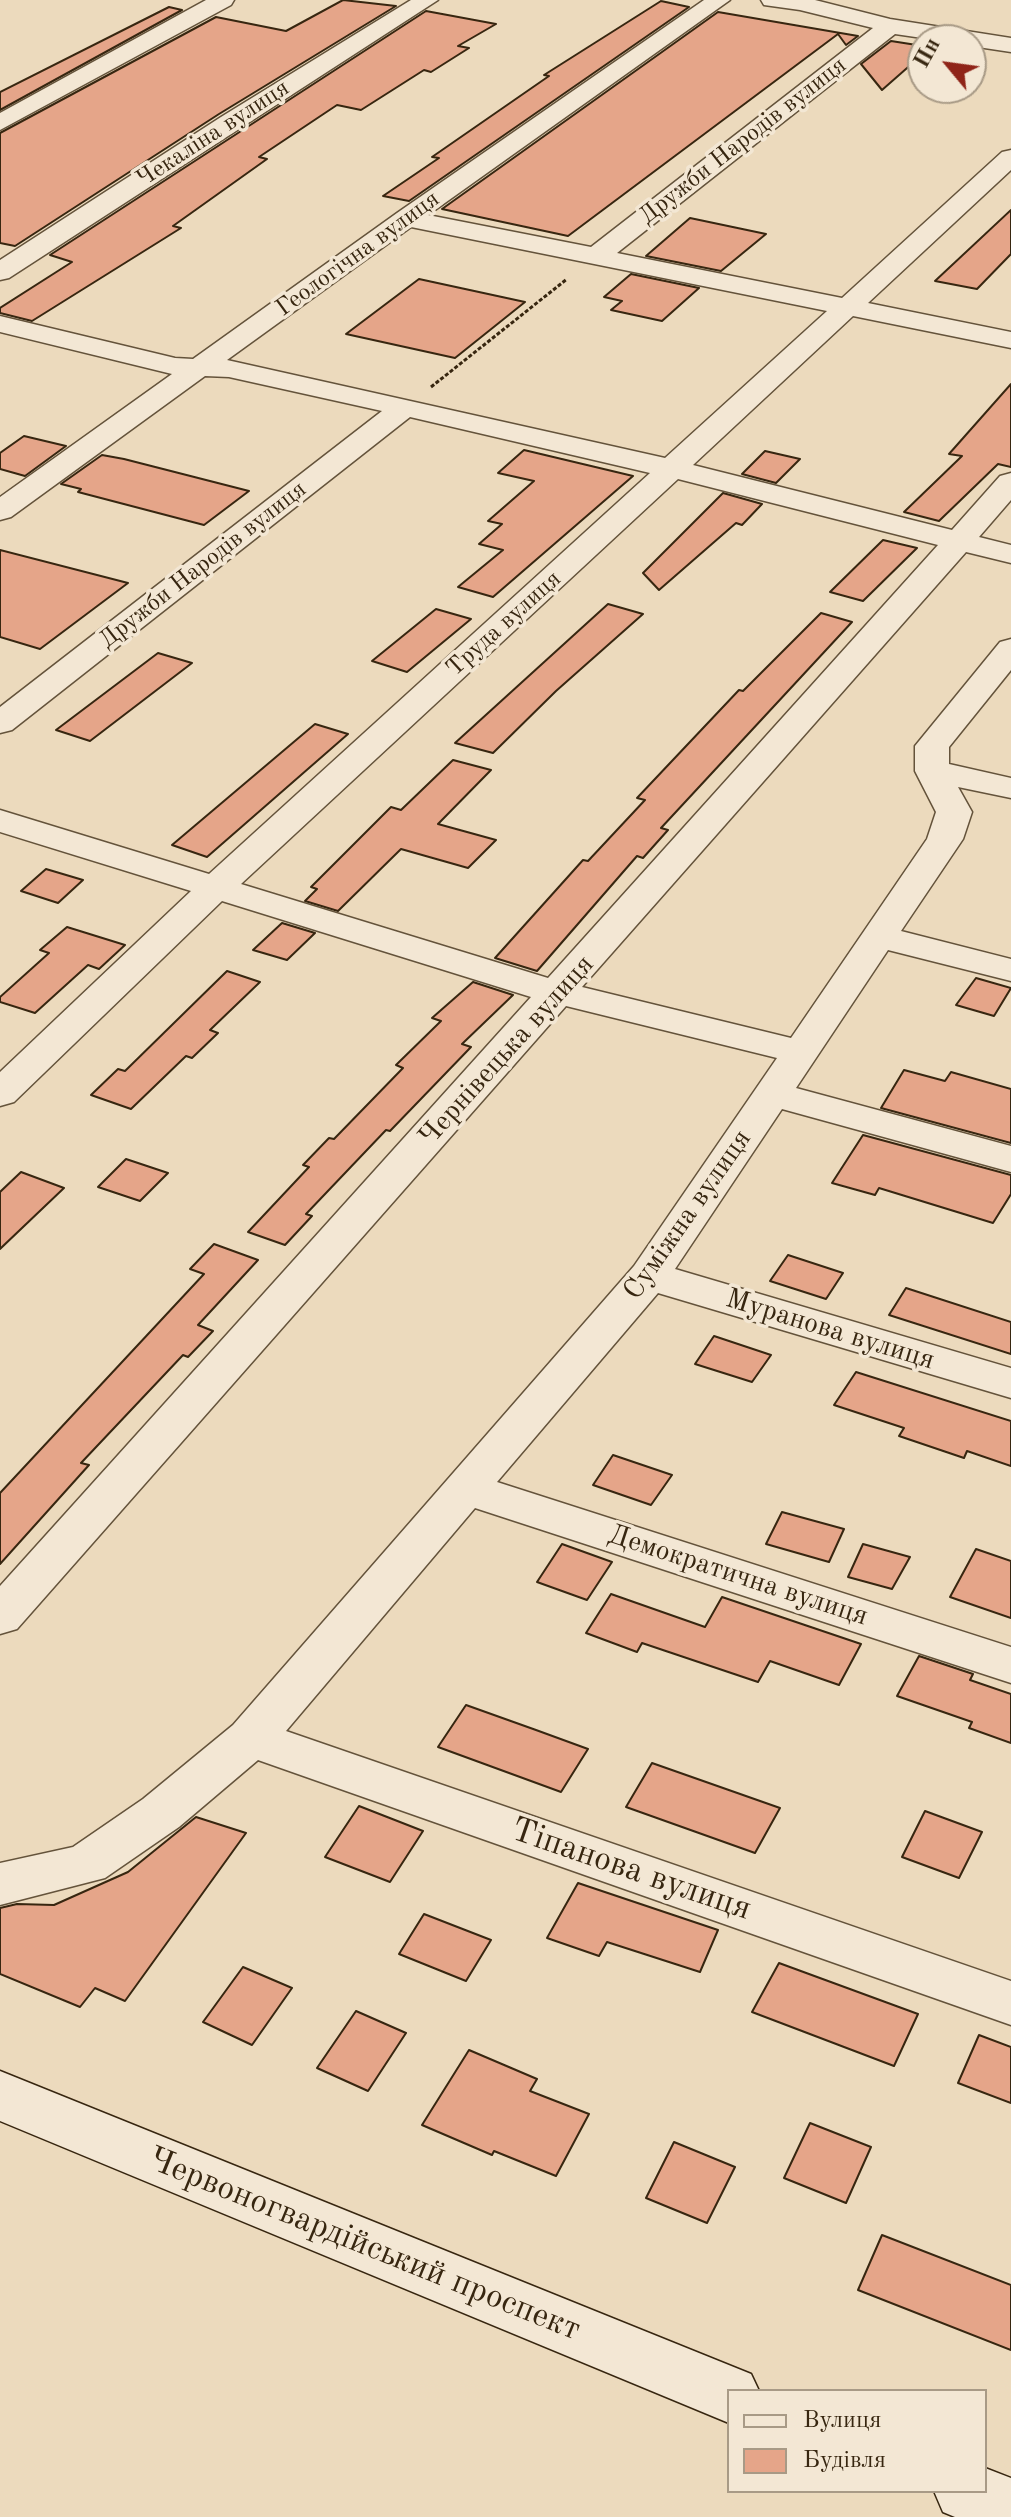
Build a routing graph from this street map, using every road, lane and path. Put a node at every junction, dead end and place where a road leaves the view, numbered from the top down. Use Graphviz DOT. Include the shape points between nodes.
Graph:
graph roads {
  1 [pos="223,0"];
  2 [pos="427,0"];
  3 [pos="719,0"];
  4 [pos="772,0"];
  5 [pos="890,26"];
  6 [pos="1011,45"];
  7 [pos="0,123"];
  8 [pos="1011,157"];
  9 [pos="406,218"];
  10 [pos="596,256"];
  11 [pos="0,272"];
  12 [pos="845,306"];
  13 [pos="0,324"];
  14 [pos="1011,340"];
  15 [pos="203,367"];
  16 [pos="405,407"];
  17 [pos="673,469"];
  18 [pos="1011,482"];
  19 [pos="0,511"];
  20 [pos="957,541"];
  21 [pos="1011,554"];
  22 [pos="1011,649"];
  23 [pos="0,723"];
  24 [pos="932,771"];
  25 [pos="1011,788"];
  26 [pos="0,821"];
  27 [pos="216,887"];
  28 [pos="879,937"];
  29 [pos="1011,970"];
  30 [pos="558,993"];
  31 [pos="801,1052"];
  32 [pos="0,1094"];
  33 [pos="772,1094"];
  34 [pos="1011,1159"];
  35 [pos="649,1276"];
  36 [pos="1011,1383"];
  37 [pos="465,1488"];
  38 [pos="0,1617"];
  39 [pos="1011,1665"];
  40 [pos="251,1738"];
  41 [pos="0,1884"];
  42 [pos="1011,2003"];
  43 [pos="0,2095"];
  44 [pos="727,2393"];
  45 [pos="971,2493"];
  46 [pos="1011,2509"];
  1 -- 7 [label="street"];
  2 -- 11 [label="street, Чекаліна вулиця"];
  3 -- 9 [label="street, Геологічна вулиця"];
  4 -- 5 [label="street"];
  5 -- 6 [label="street"];
  5 -- 10 [label="street, Дружби Народів вулиця"];
  8 -- 12 [label="street, Труда вулиця"];
  9 -- 10 [label="street"];
  9 -- 15 [label="street, Геологічна вулиця"];
  10 -- 12 [label="street"];
  10 -- 16 [label="path"];
  12 -- 14 [label="street"];
  12 -- 17 [label="street, Труда вулиця"];
  13 -- 15 [label="street" via="175,366"];
  15 -- 16 [label="street"];
  15 -- 19 [label="street, Геологічна вулиця"];
  16 -- 17 [label="street"];
  16 -- 23 [label="street, Дружби Народів вулиця"];
  17 -- 20 [label="street"];
  17 -- 27 [label="street, Труда вулиця"];
  18 -- 20 [label="street, Чернівецька вулиця"];
  20 -- 21 [label="street"];
  20 -- 30 [label="street, Чернівецька вулиця"];
  22 -- 24 [label="street" via="932,746"];
  24 -- 25 [label="street"];
  24 -- 28 [label="street, Суміжна вулиця" via="954,812 945,839"];
  26 -- 27 [label="street"];
  27 -- 30 [label="street"];
  27 -- 32 [label="street, Труда вулиця"];
  28 -- 29 [label="street"];
  28 -- 31 [label="street, Суміжна вулиця"];
  30 -- 31 [label="street"];
  30 -- 38 [label="street, Чернівецька вулиця"];
  31 -- 33 [label="street, Суміжна вулиця"];
  33 -- 34 [label="street"];
  33 -- 35 [label="street, Суміжна вулиця"];
  35 -- 36 [label="street, Муранова вулиця"];
  35 -- 37 [label="street, Суміжна вулиця"];
  37 -- 39 [label="street, Демократична вулиця"];
  37 -- 40 [label="street, Суміжна вулиця"];
  40 -- 41 [label="street, Суміжна вулиця" via="161,1813 87,1864"];
  40 -- 42 [label="street, Тіпанова вулиця"];
  43 -- 44 [label="main road, Червоногвардійський проспект"];
  45 -- 46 [label="main road"];
}
